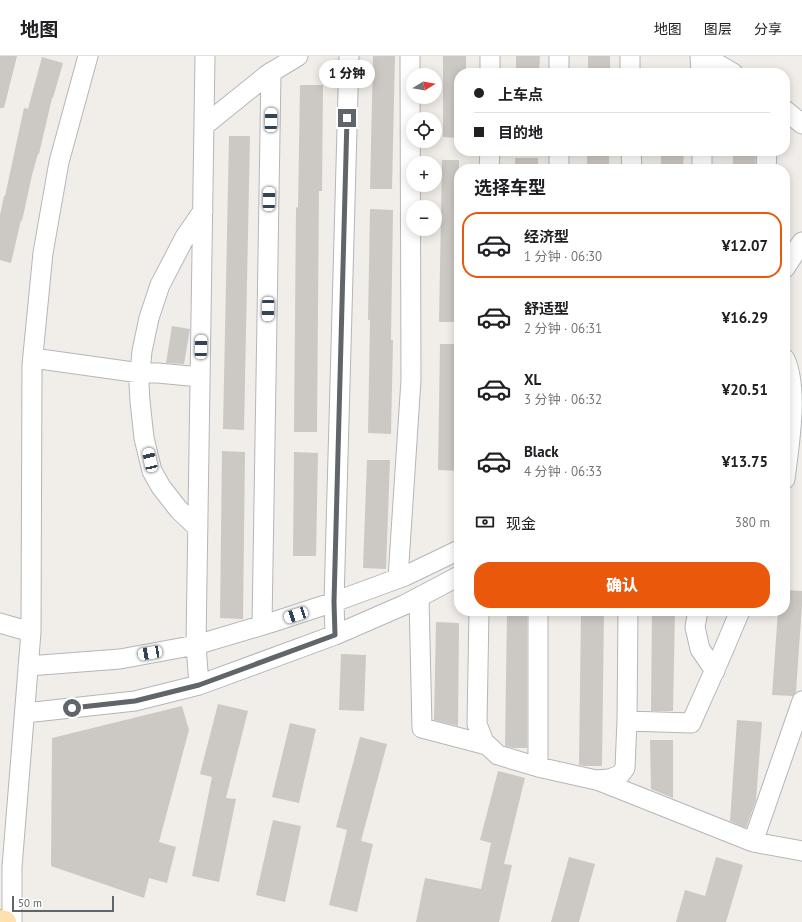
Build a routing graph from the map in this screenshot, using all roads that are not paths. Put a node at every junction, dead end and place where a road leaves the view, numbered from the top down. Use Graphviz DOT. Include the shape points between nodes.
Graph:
graph roads {
  1 [pos="88,56"];
  2 [pos="205,56"];
  3 [pos="298,56"];
  4 [pos="349,56"];
  5 [pos="410,56"];
  6 [pos="490,56"];
  7 [pos="559,56"];
  8 [pos="630,56"];
  9 [pos="700,56"];
  10 [pos="704,56"];
  11 [pos="490,68"];
  12 [pos="559,68"];
  13 [pos="630,68"];
  14 [pos="701,68"];
  15 [pos="724,68"];
  16 [pos="271,72"];
  17 [pos="790,114"];
  18 [pos="802,124"];
  19 [pos="205,125"];
  20 [pos="203,211"];
  21 [pos="802,242"];
  22 [pos="790,260"];
  23 [pos="33,358"];
  24 [pos="140,372"];
  25 [pos="200,377"];
  26 [pos="790,378"];
  27 [pos="797,423"];
  28 [pos="790,443"];
  29 [pos="198,528"];
  30 [pos="454,552"];
  31 [pos="402,577"];
  32 [pos="454,579"];
  33 [pos="412,601"];
  34 [pos="334,602"];
  35 [pos="479,616"];
  36 [pos="538,616"];
  37 [pos="628,616"];
  38 [pos="697,616"];
  39 [pos="738,616"];
  40 [pos="0,623"];
  41 [pos="262,625"];
  42 [pos="31,632"];
  43 [pos="335,635"];
  44 [pos="196,645"];
  45 [pos="28,666"];
  46 [pos="714,671"];
  47 [pos="199,685"];
  48 [pos="802,701"];
  49 [pos="25,713"];
  50 [pos="627,721"];
  51 [pos="487,745"];
  52 [pos="538,767"];
  53 [pos="596,780"];
  54 [pos="754,842"];
  55 [pos="802,851"];
  56 [pos="0,920"];
  57 [pos="5,922"];
  58 [pos="12,922"];
  1 -- 23 [label="street" via="59,162 42,252"];
  2 -- 19 [label="street"];
  3 -- 16 [label="street"];
  4 -- 34 [label="street"];
  5 -- 31 [label="street" via="411,380"];
  6 -- 11 [label="street"];
  7 -- 12 [label="street"];
  8 -- 13 [label="street"];
  9 -- 14 [label="street"];
  10 -- 15 [label="street"];
  16 -- 19 [label="street"];
  16 -- 41 [label="street"];
  17 -- 18 [label="street"];
  19 -- 20 [label="street"];
  20 -- 24 [label="street" via="185,237 160,285 149,318"];
  20 -- 25 [label="street"];
  21 -- 22 [label="street"];
  23 -- 24 [label="street"];
  23 -- 42 [label="street"];
  24 -- 25 [label="street"];
  24 -- 29 [label="street" via="144,438 152,471 179,510"];
  25 -- 29 [label="street"];
  26 -- 27 [label="street"];
  27 -- 28 [label="street"];
  29 -- 44 [label="street"];
  30 -- 31 [label="street"];
  31 -- 33 [label="street"];
  31 -- 34 [label="street"];
  32 -- 33 [label="street"];
  33 -- 43 [label="street"];
  33 -- 51 [label="street" via="422,728"];
  34 -- 41 [label="street"];
  34 -- 43 [label="street"];
  35 -- 51 [label="street" via="478,724"];
  36 -- 52 [label="street"];
  37 -- 50 [label="street"];
  38 -- 46 [label="street" via="695,628 700,649"];
  39 -- 46 [label="street"];
  40 -- 42 [label="street"];
  41 -- 44 [label="street"];
  42 -- 45 [label="street"];
  43 -- 47 [label="street"];
  44 -- 45 [label="street" via="120,659"];
  44 -- 47 [label="street"];
  45 -- 49 [label="street"];
  46 -- 50 [label="street" via="691,723"];
  47 -- 49 [label="street" via="135,701"];
  48 -- 54 [label="street"];
  49 -- 58 [label="street" via="12,867"];
  50 -- 53 [label="street" via="625,768 620,775"];
  51 -- 52 [label="street" via="498,755"];
  52 -- 53 [label="street"];
  53 -- 54 [label="street"];
  54 -- 55 [label="street"];
  56 -- 57 [label="main road"];
}
